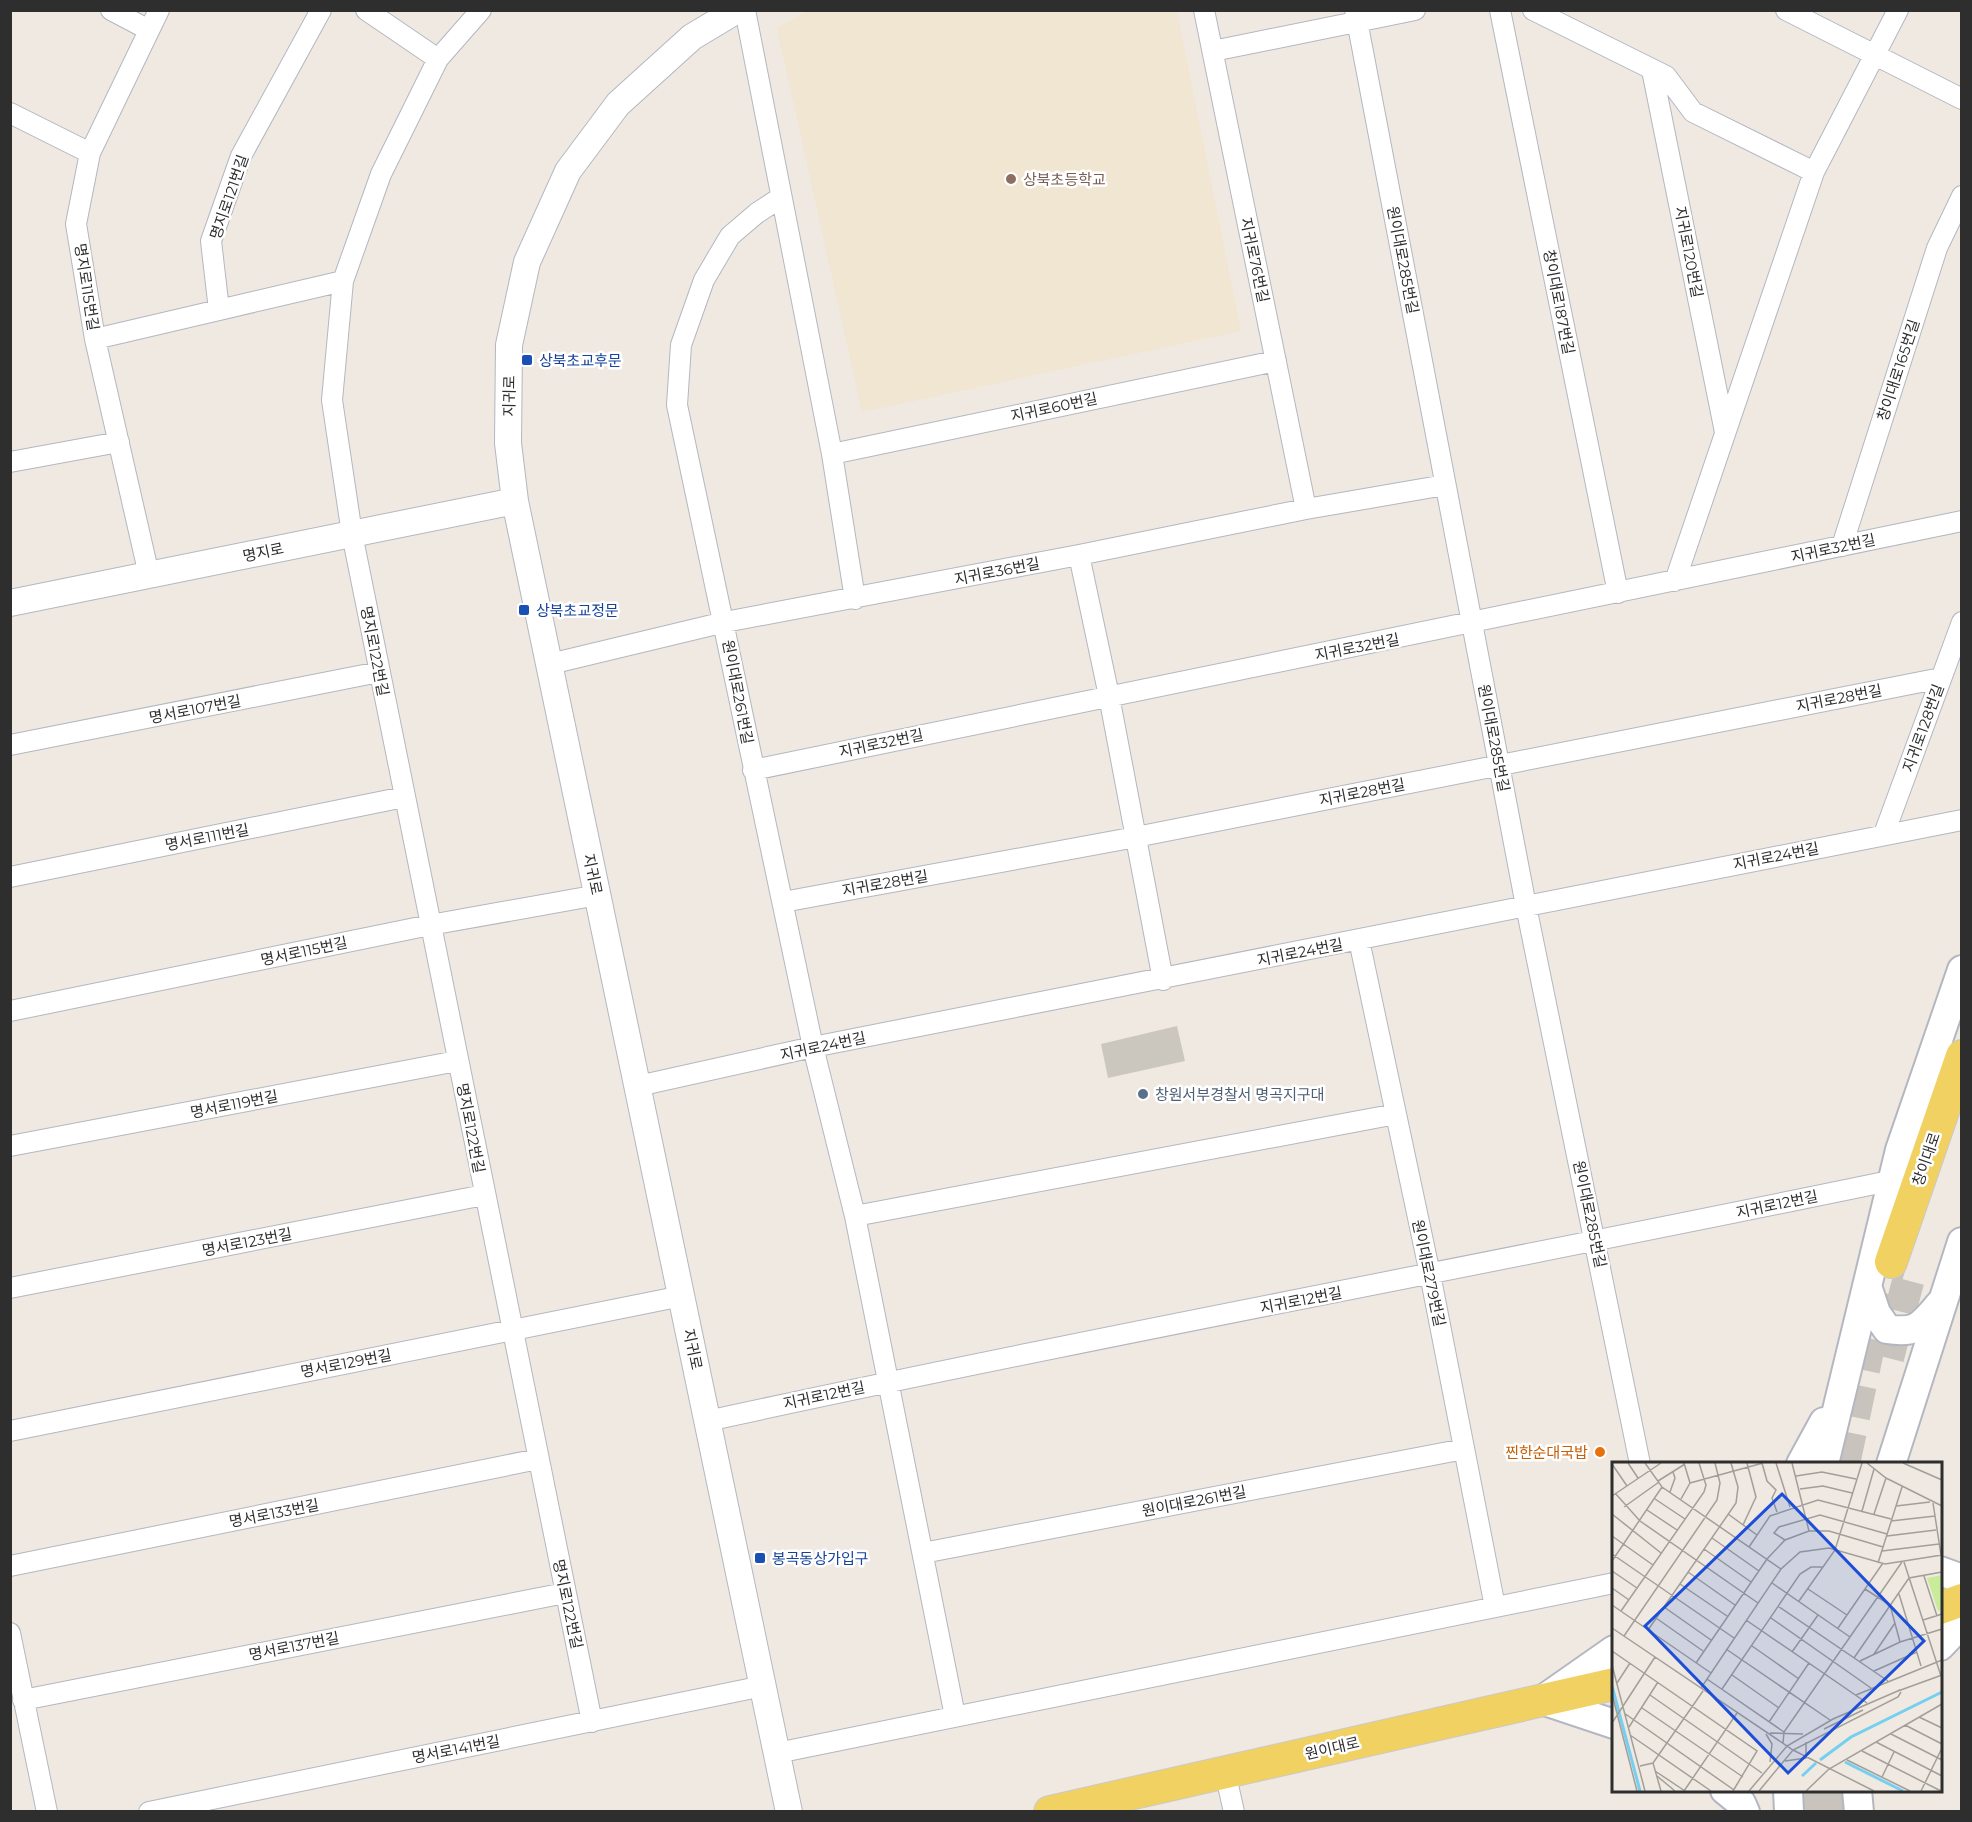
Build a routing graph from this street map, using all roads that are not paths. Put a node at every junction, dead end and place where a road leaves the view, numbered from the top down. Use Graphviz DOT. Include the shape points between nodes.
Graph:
graph roads {
  1 [pos="111,10"];
  2 [pos="159,10"];
  3 [pos="321,10"];
  4 [pos="366,10"];
  5 [pos="481,10"];
  6 [pos="737,10"];
  7 [pos="745,10"];
  8 [pos="1204,10"];
  9 [pos="1415,10"];
  10 [pos="1500,10"];
  11 [pos="1533,10"];
  12 [pos="1786,10"];
  13 [pos="1898,10"];
  14 [pos="1356,17"];
  15 [pos="149,30"];
  16 [pos="1213,51"];
  17 [pos="1875,55"];
  18 [pos="438,59"];
  19 [pos="1653,70"];
  20 [pos="1962,99"];
  21 [pos="10,113"];
  22 [pos="90,153"];
  23 [pos="1814,172"];
  24 [pos="1962,196"];
  25 [pos="780,198"];
  26 [pos="343,281"];
  27 [pos="219,310"];
  28 [pos="95,339"];
  29 [pos="1276,361"];
  30 [pos="1725,434"];
  31 [pos="119,442"];
  32 [pos="832,454"];
  33 [pos="10,462"];
  34 [pos="1445,484"];
  35 [pos="515,501"];
  36 [pos="1306,509"];
  37 [pos="1962,521"];
  38 [pos="352,534"];
  39 [pos="1842,546"];
  40 [pos="1079,555"];
  41 [pos="149,575"];
  42 [pos="1675,581"];
  43 [pos="1618,593"];
  44 [pos="855,598"];
  45 [pos="10,603"];
  46 [pos="724,622"];
  47 [pos="1962,622"];
  48 [pos="1472,624"];
  49 [pos="550,664"];
  50 [pos="380,672"];
  51 [pos="1941,678"];
  52 [pos="1109,696"];
  53 [pos="10,745"];
  54 [pos="1499,765"];
  55 [pos="753,770"];
  56 [pos="404,797"];
  57 [pos="1962,820"];
  58 [pos="1884,834"];
  59 [pos="1136,837"];
  60 [pos="10,877"];
  61 [pos="598,895"];
  62 [pos="783,902"];
  63 [pos="1526,906"];
  64 [pos="430,924"];
  65 [pos="1359,940"];
  66 [pos="1962,970"];
  67 [pos="1163,980"];
  68 [pos="10,1011"];
  69 [pos="813,1047"];
  70 [pos="1962,1056"];
  71 [pos="457,1061"];
  72 [pos="638,1086"];
  73 [pos="1396,1114"];
  74 [pos="1962,1120"];
  75 [pos="10,1146"];
  76 [pos="1894,1180"];
  77 [pos="484,1195"];
  78 [pos="855,1216"];
  79 [pos="1596,1242"];
  80 [pos="1962,1242"];
  81 [pos="1430,1274"];
  82 [pos="1867,1287"];
  83 [pos="10,1288"];
  84 [pos="682,1296"];
  85 [pos="1943,1300"];
  86 [pos="514,1329"];
  87 [pos="889,1381"];
  88 [pos="1842,1392"];
  89 [pos="707,1421"];
  90 [pos="10,1431"];
  91 [pos="1464,1449"];
  92 [pos="538,1459"];
  93 [pos="1640,1462"];
  94 [pos="1802,1462"];
  95 [pos="1824,1462"];
  96 [pos="1892,1462"];
  97 [pos="923,1553"];
  98 [pos="10,1566"];
  99 [pos="1942,1571"];
  100 [pos="1962,1579"];
  101 [pos="1612,1583"];
  102 [pos="565,1593"];
  103 [pos="1962,1600"];
  104 [pos="1495,1607"];
  105 [pos="1942,1608"];
  106 [pos="1962,1623"];
  107 [pos="10,1633"];
  108 [pos="1942,1645"];
  109 [pos="1612,1651"];
  110 [pos="1612,1684"];
  111 [pos="763,1686"];
  112 [pos="23,1700"];
  113 [pos="1542,1700"];
  114 [pos="956,1716"];
  115 [pos="592,1722"];
  116 [pos="1612,1723"];
  117 [pos="777,1753"];
  118 [pos="1225,1772"];
  119 [pos="1726,1792"];
  120 [pos="1788,1792"];
  121 [pos="46,1812"];
  122 [pos="149,1812"];
  123 [pos="789,1812"];
  124 [pos="1050,1812"];
  125 [pos="1234,1812"];
  126 [pos="1745,1812"];
  127 [pos="1789,1812"];
  1 -- 15 [label="street"];
  2 -- 15 [label="street, 명지로115번길"];
  3 -- 27 [label="street, 명지로121번길" via="241,156 215,231 212,242"];
  4 -- 18 [label="street"];
  5 -- 18 [label="street"];
  6 -- 35 [label="street, 지귀로" via="692,37 618,104 568,171 527,262 509,345 508,443"];
  7 -- 25 [label="street"];
  8 -- 16 [label="street, 지귀로76번길"];
  9 -- 14 [label="street"];
  10 -- 43 [label="street, 창이대로187번길"];
  11 -- 19 [label="street"];
  12 -- 17 [label="street"];
  13 -- 17 [label="street, 지귀로120번길"];
  14 -- 16 [label="street"];
  14 -- 34 [label="street, 원이대로285번길"];
  15 -- 22 [label="street, 명지로115번길"];
  16 -- 29 [label="street, 지귀로76번길"];
  17 -- 20 [label="street"];
  17 -- 23 [label="street, 지귀로120번길"];
  18 -- 26 [label="street" via="381,174"];
  19 -- 23 [label="street" via="1666,76 1693,112"];
  19 -- 30 [label="street, 지귀로120번길"];
  21 -- 22 [label="street"];
  22 -- 28 [label="street, 명지로115번길" via="76,224"];
  23 -- 30 [label="street, 지귀로120번길"];
  24 -- 39 [label="street, 창이대로165번길" via="1937,248"];
  25 -- 32 [label="street"];
  25 -- 46 [label="street, 원이대로261번길" via="730,236 704,280 681,345 676,405"];
  26 -- 27 [label="street"];
  26 -- 38 [label="street" via="332,400"];
  27 -- 28 [label="street"];
  28 -- 31 [label="street, 명지로115번길"];
  29 -- 32 [label="street, 지귀로60번길"];
  29 -- 36 [label="street, 지귀로76번길"];
  30 -- 42 [label="street, 지귀로120번길"];
  31 -- 33 [label="street"];
  31 -- 41 [label="street, 명지로115번길"];
  32 -- 44 [label="street"];
  34 -- 36 [label="street, 지귀로36번길"];
  34 -- 48 [label="street, 원이대로285번길"];
  35 -- 38 [label="street, 명지로"];
  35 -- 49 [label="street, 지귀로"];
  36 -- 40 [label="street, 지귀로36번길"];
  37 -- 39 [label="street, 지귀로32번길"];
  38 -- 41 [label="street, 명지로"];
  38 -- 50 [label="street, 명지로122번길"];
  39 -- 42 [label="street, 지귀로32번길"];
  40 -- 44 [label="street, 지귀로36번길"];
  40 -- 52 [label="street"];
  41 -- 45 [label="street, 명지로"];
  42 -- 43 [label="street, 지귀로32번길"];
  43 -- 48 [label="street, 지귀로32번길"];
  44 -- 46 [label="street, 지귀로36번길"];
  46 -- 49 [label="street, 지귀로36번길"];
  46 -- 55 [label="street, 원이대로261번길"];
  47 -- 51 [label="street, 지귀로128번길"];
  48 -- 52 [label="street, 지귀로32번길"];
  48 -- 54 [label="street, 원이대로285번길"];
  49 -- 61 [label="street, 지귀로"];
  50 -- 53 [label="street, 명서로107번길"];
  50 -- 56 [label="street, 명지로122번길"];
  51 -- 54 [label="street, 지귀로28번길"];
  51 -- 58 [label="street, 지귀로128번길"];
  52 -- 55 [label="street, 지귀로32번길"];
  52 -- 59 [label="street"];
  54 -- 59 [label="street, 지귀로28번길"];
  54 -- 63 [label="street, 원이대로285번길"];
  55 -- 62 [label="street, 원이대로261번길"];
  56 -- 60 [label="street, 명서로111번길"];
  56 -- 64 [label="street, 명지로122번길"];
  57 -- 58 [label="street, 지귀로24번길"];
  58 -- 63 [label="street, 지귀로24번길"];
  59 -- 62 [label="street, 지귀로28번길"];
  59 -- 67 [label="street"];
  61 -- 64 [label="street, 명서로115번길"];
  61 -- 72 [label="street, 지귀로"];
  62 -- 69 [label="street, 원이대로261번길"];
  63 -- 65 [label="street, 지귀로24번길"];
  63 -- 79 [label="street, 원이대로285번길"];
  64 -- 68 [label="street, 명서로115번길"];
  64 -- 71 [label="street, 명지로122번길"];
  65 -- 67 [label="street, 지귀로24번길"];
  65 -- 73 [label="street, 원이대로279번길"];
  66 -- 76 [label="main road" via="1900,1150"];
  67 -- 69 [label="street, 지귀로24번길"];
  69 -- 72 [label="street, 지귀로24번길"];
  69 -- 78 [label="street, 원이대로261번길"];
  70 -- 74 [label="main road, 창이대로" via="1900,1268"];
  71 -- 75 [label="street, 명서로119번길"];
  71 -- 77 [label="street, 명지로122번길"];
  72 -- 84 [label="street, 지귀로"];
  73 -- 78 [label="street"];
  73 -- 81 [label="street, 원이대로279번길"];
  76 -- 79 [label="street, 지귀로12번길"];
  76 -- 82 [label="main road"];
  77 -- 83 [label="street, 명서로123번길"];
  77 -- 86 [label="street, 명지로122번길"];
  78 -- 87 [label="street, 원이대로261번길"];
  79 -- 81 [label="street, 지귀로12번길"];
  79 -- 93 [label="street, 원이대로285번길"];
  80 -- 85 [label="main road"];
  81 -- 87 [label="street, 지귀로12번길"];
  81 -- 91 [label="street, 원이대로279번길"];
  82 -- 85 [label="main road" via="1876,1313 1887,1329 1907,1332 1925,1322"];
  82 -- 88 [label="main road"];
  84 -- 86 [label="street, 명서로129번길"];
  84 -- 89 [label="street, 지귀로"];
  85 -- 96 [label="main road"];
  86 -- 90 [label="street, 명서로129번길"];
  86 -- 92 [label="street, 명지로122번길"];
  87 -- 89 [label="street, 지귀로12번길"];
  87 -- 97 [label="street, 원이대로261번길"];
  88 -- 94 [label="main road"];
  88 -- 95 [label="main road"];
  89 -- 111 [label="street, 지귀로"];
  91 -- 97 [label="street, 원이대로261번길"];
  91 -- 104 [label="street, 원이대로279번길"];
  92 -- 98 [label="street, 명서로133번길"];
  92 -- 102 [label="street, 명지로122번길"];
  97 -- 114 [label="street, 원이대로261번길"];
  99 -- 100 [label="main road"];
  101 -- 104 [label="street"];
  102 -- 112 [label="street, 명서로137번길"];
  102 -- 115 [label="street, 명지로122번길"];
  103 -- 105 [label="main road"];
  104 -- 114 [label="street"];
  106 -- 108 [label="main road"];
  107 -- 112 [label="street"];
  109 -- 113 [label="main road"];
  110 -- 113 [label="main road, 원이대로"];
  111 -- 115 [label="street, 명서로141번길"];
  111 -- 117 [label="street, 지귀로"];
  112 -- 121 [label="street"];
  113 -- 116 [label="main road"];
  113 -- 118 [label="main road, 원이대로"];
  114 -- 117 [label="street"];
  115 -- 122 [label="street, 명서로141번길"];
  117 -- 123 [label="street, 지귀로"];
  118 -- 124 [label="main road, 원이대로"];
  118 -- 125 [label="street"];
  119 -- 126 [label="main road" via="1741,1803"];
  120 -- 127 [label="main road"];
}
